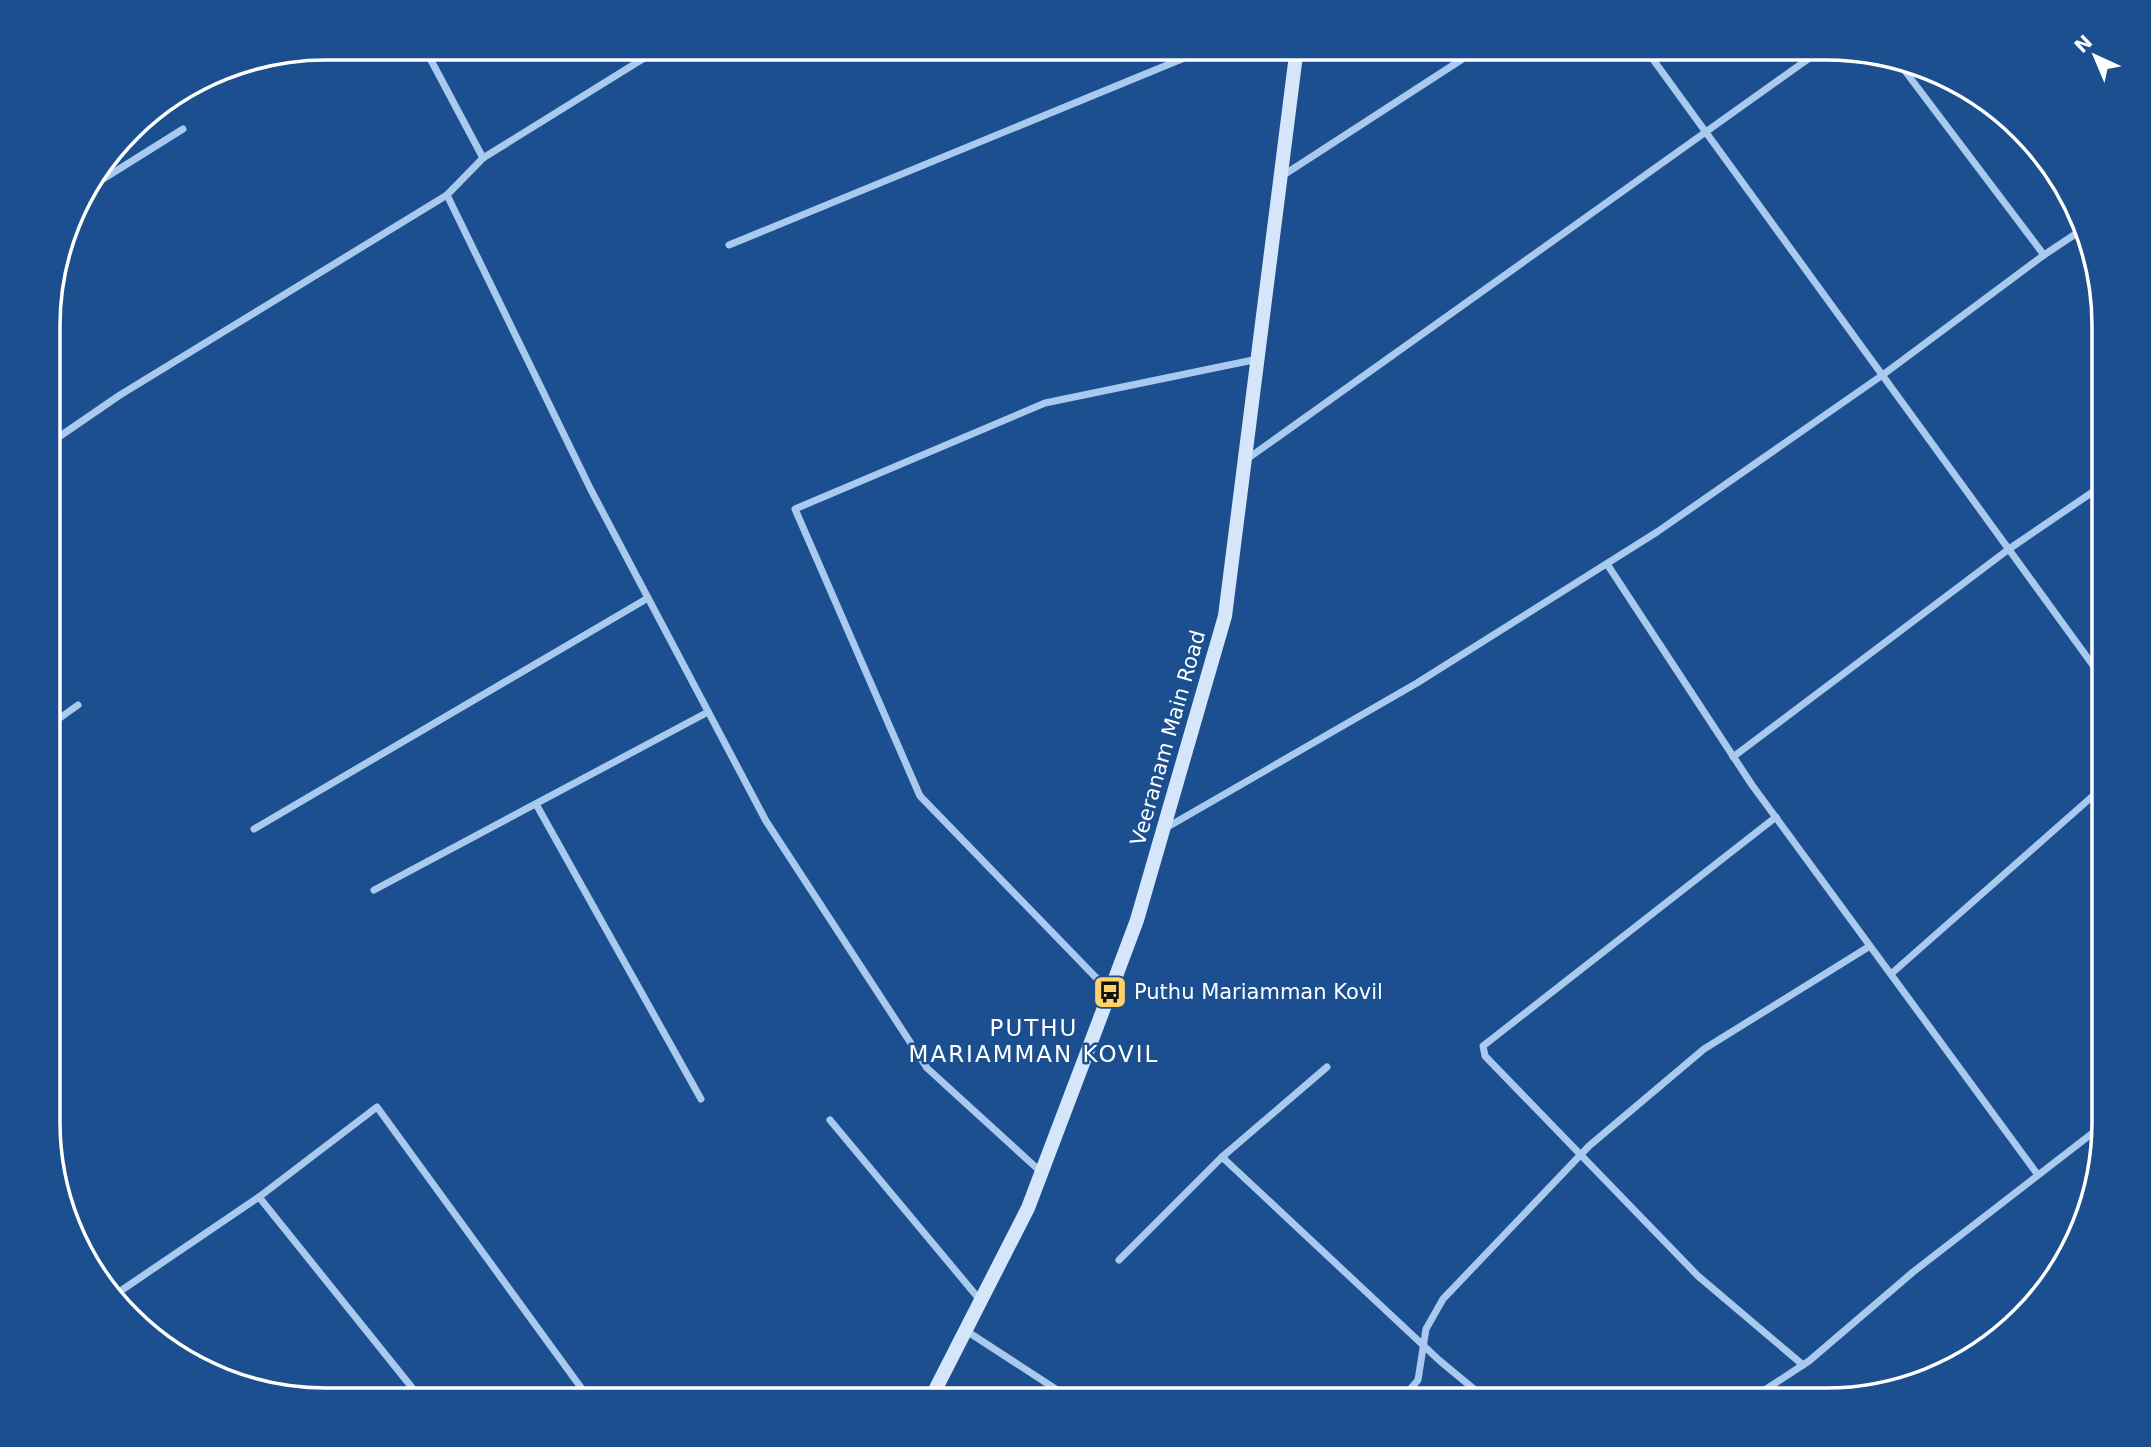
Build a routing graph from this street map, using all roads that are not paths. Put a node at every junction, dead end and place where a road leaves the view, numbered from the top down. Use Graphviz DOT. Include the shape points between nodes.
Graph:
graph roads {
  1 [pos="431,60"];
  2 [pos="641,60"];
  3 [pos="1179,60"];
  4 [pos="1295,60"];
  5 [pos="1461,60"];
  6 [pos="1653,60"];
  7 [pos="1807,60"];
  8 [pos="1906,72"];
  9 [pos="183,129"];
  10 [pos="1706,132"];
  11 [pos="483,158"];
  12 [pos="1281,176"];
  13 [pos="103,179"];
  14 [pos="447,195"];
  15 [pos="2075,234"];
  16 [pos="729,244"];
  17 [pos="2044,255"];
  18 [pos="1258,359"];
  19 [pos="1884,374"];
  20 [pos="60,436"];
  21 [pos="1245,460"];
  22 [pos="2092,492"];
  23 [pos="2009,549"];
  24 [pos="1607,564"];
  25 [pos="648,598"];
  26 [pos="2092,664"];
  27 [pos="78,705"];
  28 [pos="708,712"];
  29 [pos="60,718"];
  30 [pos="1733,757"];
  31 [pos="2092,797"];
  32 [pos="536,804"];
  33 [pos="1776,817"];
  34 [pos="254,829"];
  35 [pos="1163,829"];
  36 [pos="374,890"];
  37 [pos="1870,946"];
  38 [pos="1891,974"];
  39 [pos="1110,992"];
  40 [pos="1327,1067"];
  41 [pos="701,1099"];
  42 [pos="830,1120"];
  43 [pos="2091,1134"];
  44 [pos="1581,1155"];
  45 [pos="1223,1157"];
  46 [pos="1041,1172"];
  47 [pos="2038,1175"];
  48 [pos="259,1197"];
  49 [pos="1119,1260"];
  50 [pos="120,1291"];
  51 [pos="980,1300"];
  52 [pos="965,1330"];
  53 [pos="1424,1346"];
  54 [pos="1803,1365"];
  55 [pos="412,1388"];
  56 [pos="581,1388"];
  57 [pos="936,1388"];
  58 [pos="1054,1388"];
  59 [pos="1411,1388"];
  60 [pos="1473,1388"];
  61 [pos="1768,1388"];
  1 -- 11 [label="street"];
  2 -- 11 [label="street"];
  3 -- 16 [label="street"];
  4 -- 12 [label="main road, Veeranam Main Road"];
  5 -- 12 [label="street"];
  6 -- 10 [label="street"];
  7 -- 10 [label="street"];
  8 -- 17 [label="street"];
  9 -- 13 [label="street"];
  10 -- 19 [label="street"];
  10 -- 21 [label="street"];
  11 -- 14 [label="street"];
  12 -- 18 [label="main road, Veeranam Main Road"];
  14 -- 20 [label="street"];
  14 -- 25 [label="street"];
  15 -- 17 [label="street"];
  17 -- 19 [label="street"];
  18 -- 21 [label="main road, Veeranam Main Road"];
  18 -- 39 [label="street" via="1045,403 795,509 920,796"];
  19 -- 23 [label="street"];
  19 -- 24 [label="street"];
  21 -- 35 [label="main road, Veeranam Main Road" via="1225,616"];
  22 -- 23 [label="street"];
  23 -- 26 [label="street"];
  23 -- 30 [label="street"];
  24 -- 30 [label="street"];
  24 -- 35 [label="street" via="1418,682"];
  25 -- 28 [label="street"];
  25 -- 34 [label="street"];
  27 -- 29 [label="street"];
  28 -- 32 [label="street"];
  28 -- 46 [label="street" via="766,821 927,1068"];
  30 -- 33 [label="street"];
  31 -- 38 [label="street"];
  32 -- 36 [label="street"];
  32 -- 41 [label="street"];
  33 -- 37 [label="street"];
  33 -- 44 [label="street" via="1483,1046 1485,1056"];
  35 -- 39 [label="main road, Veeranam Main Road"];
  37 -- 38 [label="street"];
  37 -- 44 [label="street" via="1704,1049"];
  38 -- 47 [label="street"];
  39 -- 46 [label="main road, Veeranam Main Road"];
  40 -- 45 [label="street"];
  42 -- 51 [label="street"];
  43 -- 47 [label="street"];
  44 -- 53 [label="street" via="1443,1299 1426,1329"];
  44 -- 54 [label="street" via="1698,1276"];
  45 -- 49 [label="street"];
  45 -- 53 [label="street"];
  46 -- 51 [label="main road, Veeranam Main Road" via="1028,1208"];
  47 -- 54 [label="street"];
  48 -- 50 [label="street"];
  48 -- 55 [label="street"];
  48 -- 56 [label="street" via="377,1107"];
  51 -- 52 [label="main road, Veeranam Main Road"];
  52 -- 57 [label="main road, Veeranam Main Road"];
  52 -- 58 [label="street"];
  53 -- 59 [label="street" via="1418,1380"];
  53 -- 60 [label="street"];
  54 -- 61 [label="street"];
}
